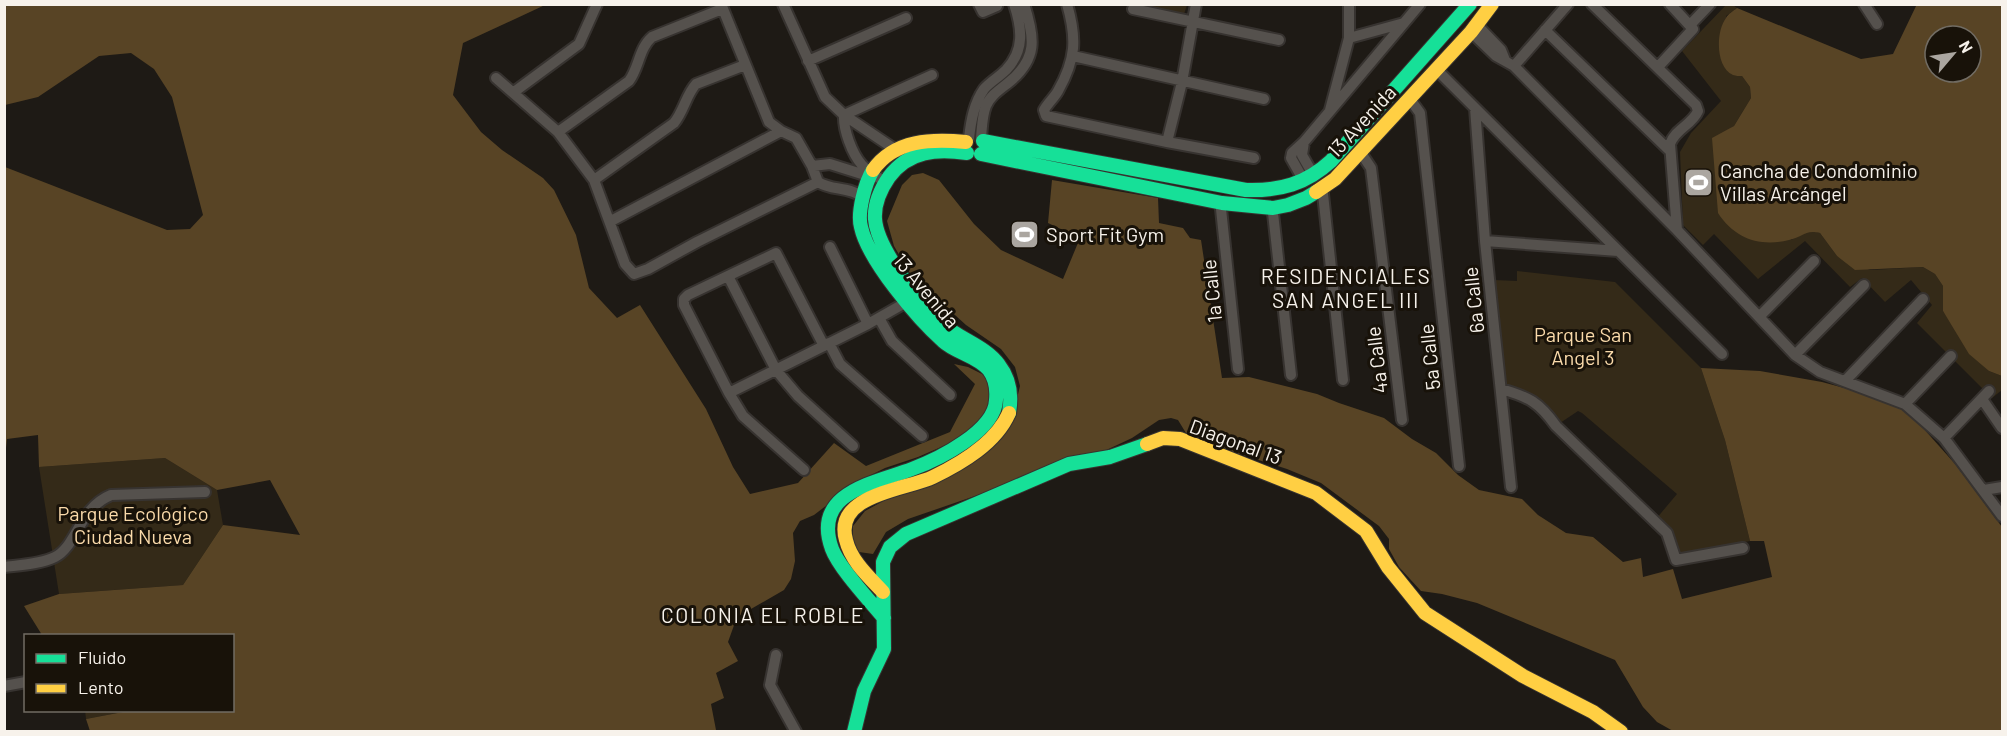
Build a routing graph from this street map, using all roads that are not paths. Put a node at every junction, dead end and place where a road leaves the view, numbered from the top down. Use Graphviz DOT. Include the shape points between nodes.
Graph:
graph roads {
  1 [pos="597,4"];
  2 [pos="783,4"];
  3 [pos="978,4"];
  4 [pos="1014,4"];
  5 [pos="1024,4"];
  6 [pos="1067,4"];
  7 [pos="1190,4"];
  8 [pos="1196,4"];
  9 [pos="1349,4"];
  10 [pos="1420,4"];
  11 [pos="1568,4"];
  12 [pos="1592,4"];
  13 [pos="1670,4"];
  14 [pos="1710,4"];
  15 [pos="1864,4"];
  16 [pos="997,6"];
  17 [pos="722,7"];
  18 [pos="1133,9"];
  19 [pos="1478,14"];
  20 [pos="906,18"];
  21 [pos="1190,22"];
  22 [pos="1404,23"];
  23 [pos="1691,24"];
  24 [pos="1877,24"];
  25 [pos="1545,30"];
  26 [pos="1349,38"];
  27 [pos="1279,40"];
  28 [pos="1439,42"];
  29 [pos="1073,56"];
  30 [pos="1448,56"];
  31 [pos="808,61"];
  32 [pos="1509,63"];
  33 [pos="746,65"];
  34 [pos="1658,67"];
  35 [pos="1441,74"];
  36 [pos="932,75"];
  37 [pos="496,78"];
  38 [pos="1179,81"];
  39 [pos="513,92"];
  40 [pos="1406,96"];
  41 [pos="1264,99"];
  42 [pos="1474,108"];
  43 [pos="1329,112"];
  44 [pos="843,115"];
  45 [pos="781,131"];
  46 [pos="558,132"];
  47 [pos="1164,141"];
  48 [pos="975,144"];
  49 [pos="1670,151"];
  50 [pos="901,155"];
  51 [pos="1363,156"];
  52 [pos="1254,158"];
  53 [pos="812,166"];
  54 [pos="869,174"];
  55 [pos="1309,178"];
  56 [pos="594,180"];
  57 [pos="818,182"];
  58 [pos="885,182"];
  59 [pos="1164,191"];
  60 [pos="1323,194"];
  61 [pos="863,197"];
  62 [pos="1221,209"];
  63 [pos="1273,213"];
  64 [pos="611,221"];
  65 [pos="1677,230"];
  66 [pos="1485,241"];
  67 [pos="830,247"];
  68 [pos="1618,251"];
  69 [pos="1814,261"];
  70 [pos="729,276"];
  71 [pos="898,279"];
  72 [pos="1864,285"];
  73 [pos="913,298"];
  74 [pos="1923,299"];
  75 [pos="1758,317"];
  76 [pos="879,318"];
  77 [pos="868,324"];
  78 [pos="826,345"];
  79 [pos="1722,354"];
  80 [pos="1795,355"];
  81 [pos="1951,356"];
  82 [pos="776,369"];
  83 [pos="1238,369"];
  84 [pos="1291,375"];
  85 [pos="1343,380"];
  86 [pos="1846,380"];
  87 [pos="1501,389"];
  88 [pos="729,393"];
  89 [pos="950,395"];
  90 [pos="1905,404"];
  91 [pos="1402,420"];
  92 [pos="2002,428"];
  93 [pos="922,436"];
  94 [pos="1944,438"];
  95 [pos="853,446"];
  96 [pos="1459,466"];
  97 [pos="804,470"];
  98 [pos="1511,487"];
  99 [pos="2002,487"];
  100 [pos="1984,490"];
  101 [pos="205,492"];
  102 [pos="2002,516"];
  103 [pos="1743,548"];
  104 [pos="4,567"];
  105 [pos="883,592"];
  106 [pos="884,618"];
  107 [pos="776,655"];
  108 [pos="24,682"];
  109 [pos="4,686"];
  110 [pos="796,732"];
  111 [pos="854,732"];
  112 [pos="1620,732"];
  1 -- 39 [label="street" via="579,44"];
  2 -- 31 [label="street"];
  3 -- 16 [label="street" via="982,12"];
  4 -- 48 [label="street" via="1020,24 1018,51 977,101"];
  5 -- 48 [label="street" via="1033,36 1028,60 986,106"];
  6 -- 29 [label="street"];
  7 -- 21 [label="street"];
  8 -- 21 [label="street"];
  9 -- 26 [label="street"];
  10 -- 22 [label="street"];
  11 -- 25 [label="street"];
  12 -- 34 [label="street"];
  13 -- 23 [label="street"];
  14 -- 23 [label="street"];
  15 -- 24 [label="street"];
  17 -- 33 [label="street"];
  17 -- 46 [label="street" via="652,37 646,42 629,81"];
  18 -- 21 [label="street"];
  19 -- 28 [label="street, 13 Avenida"];
  19 -- 30 [label="street, 13 Avenida"];
  19 -- 32 [label="street" via="1496,56"];
  20 -- 31 [label="street"];
  21 -- 27 [label="street"];
  21 -- 38 [label="street"];
  22 -- 26 [label="street"];
  22 -- 43 [label="street"];
  23 -- 34 [label="street" via="1691,33"];
  25 -- 32 [label="street"];
  25 -- 49 [label="street"];
  26 -- 43 [label="street"];
  28 -- 30 [label="street" via="1446,45"];
  28 -- 40 [label="street, 13 Avenida"];
  29 -- 38 [label="street"];
  29 -- 47 [label="street" via="1057,94 1044,110 1046,116"];
  30 -- 35 [label="street"];
  30 -- 40 [label="street, 13 Avenida"];
  31 -- 44 [label="street" via="825,97"];
  32 -- 65 [label="street"];
  33 -- 45 [label="street" via="769,122"];
  33 -- 56 [label="street" via="696,84 674,123"];
  34 -- 49 [label="street" via="1698,111 1672,139"];
  35 -- 40 [label="street"];
  35 -- 42 [label="street"];
  36 -- 44 [label="street"];
  37 -- 39 [label="street"];
  38 -- 41 [label="street"];
  38 -- 47 [label="street"];
  39 -- 46 [label="street"];
  40 -- 51 [label="street"];
  40 -- 55 [label="street, 13 Avenida"];
  40 -- 59 [label="street, 13 Avenida" via="1335,179 1306,198 1273,208 1247,207"];
  40 -- 96 [label="street, 5a Calle" via="1420,113"];
  42 -- 66 [label="street, 6a Calle"];
  42 -- 68 [label="street"];
  43 -- 55 [label="street" via="1304,142 1302,154"];
  44 -- 50 [label="street"];
  44 -- 54 [label="street" via="849,141"];
  45 -- 53 [label="street" via="796,138"];
  45 -- 64 [label="street"];
  46 -- 56 [label="street"];
  47 -- 52 [label="street"];
  48 -- 50 [label="street, 13 Avenida"];
  48 -- 55 [label="street, 13 Avenida" via="1246,190 1282,189"];
  48 -- 59 [label="street, 13 Avenida"];
  49 -- 65 [label="street"];
  50 -- 54 [label="street, 13 Avenida"];
  50 -- 58 [label="street, 13 Avenida"];
  51 -- 60 [label="street"];
  51 -- 91 [label="street, 4a Calle" via="1371,168"];
  53 -- 54 [label="street" via="835,165"];
  53 -- 57 [label="street"];
  54 -- 58 [label="street"];
  54 -- 61 [label="street, 13 Avenida"];
  56 -- 64 [label="street"];
  57 -- 61 [label="street" via="854,190"];
  57 -- 64 [label="street" via="634,274 625,264"];
  58 -- 71 [label="street, 13 Avenida" via="874,214 877,234"];
  59 -- 62 [label="street" via="1178,200"];
  60 -- 63 [label="street"];
  60 -- 85 [label="street"];
  61 -- 71 [label="street, 13 Avenida" via="860,225 866,244"];
  62 -- 63 [label="street"];
  62 -- 83 [label="street, 1a Calle"];
  63 -- 84 [label="street"];
  65 -- 75 [label="street"];
  66 -- 68 [label="street"];
  66 -- 87 [label="street, 6a Calle"];
  67 -- 77 [label="street"];
  68 -- 79 [label="street"];
  69 -- 75 [label="street"];
  70 -- 78 [label="street" via="776,253"];
  70 -- 82 [label="street"];
  70 -- 88 [label="street" via="684,299"];
  71 -- 73 [label="street, 13 Avenida"];
  72 -- 80 [label="street"];
  73 -- 76 [label="street"];
  73 -- 105 [label="street, 13 Avenida" via="944,325 986,350 1003,368 1010,389 1009,411 1002,429 987,445 929,478 871,496 852,509 845,520 844,533 851,554"];
  73 -- 106 [label="street, 13 Avenida" via="932,331 953,350 977,360 992,374 997,409 978,434 923,465 862,485 841,498 830,513 828,536 834,555"];
  74 -- 86 [label="street"];
  75 -- 80 [label="street"];
  76 -- 77 [label="street"];
  76 -- 89 [label="street" via="892,341"];
  77 -- 78 [label="street"];
  78 -- 82 [label="street"];
  78 -- 93 [label="street" via="840,364"];
  80 -- 86 [label="street" via="1820,372"];
  81 -- 90 [label="street"];
  82 -- 88 [label="street"];
  82 -- 95 [label="street" via="798,396"];
  86 -- 90 [label="street"];
  87 -- 98 [label="street, 6a Calle"];
  87 -- 103 [label="street" via="1531,399 1542,408 1667,533 1676,560"];
  88 -- 97 [label="street" via="743,416"];
  90 -- 94 [label="street"];
  92 -- 94 [label="street" via="1985,395"];
  94 -- 100 [label="street"];
  99 -- 100 [label="street"];
  100 -- 102 [label="street"];
  101 -- 104 [label="street" via="111,495 91,509 56,557"];
  105 -- 106 [label="street, Diagonal 13"];
  105 -- 112 [label="street, Diagonal 13" via="883,562 890,547 906,534 1068,464 1110,457 1163,438 1180,439 1316,493 1366,531 1388,567 1425,613 1523,676 1593,712"];
  106 -- 111 [label="street, Diagonal 13" via="884,649 864,691"];
  107 -- 110 [label="street" via="770,685"];
  108 -- 109 [label="street"];
}
